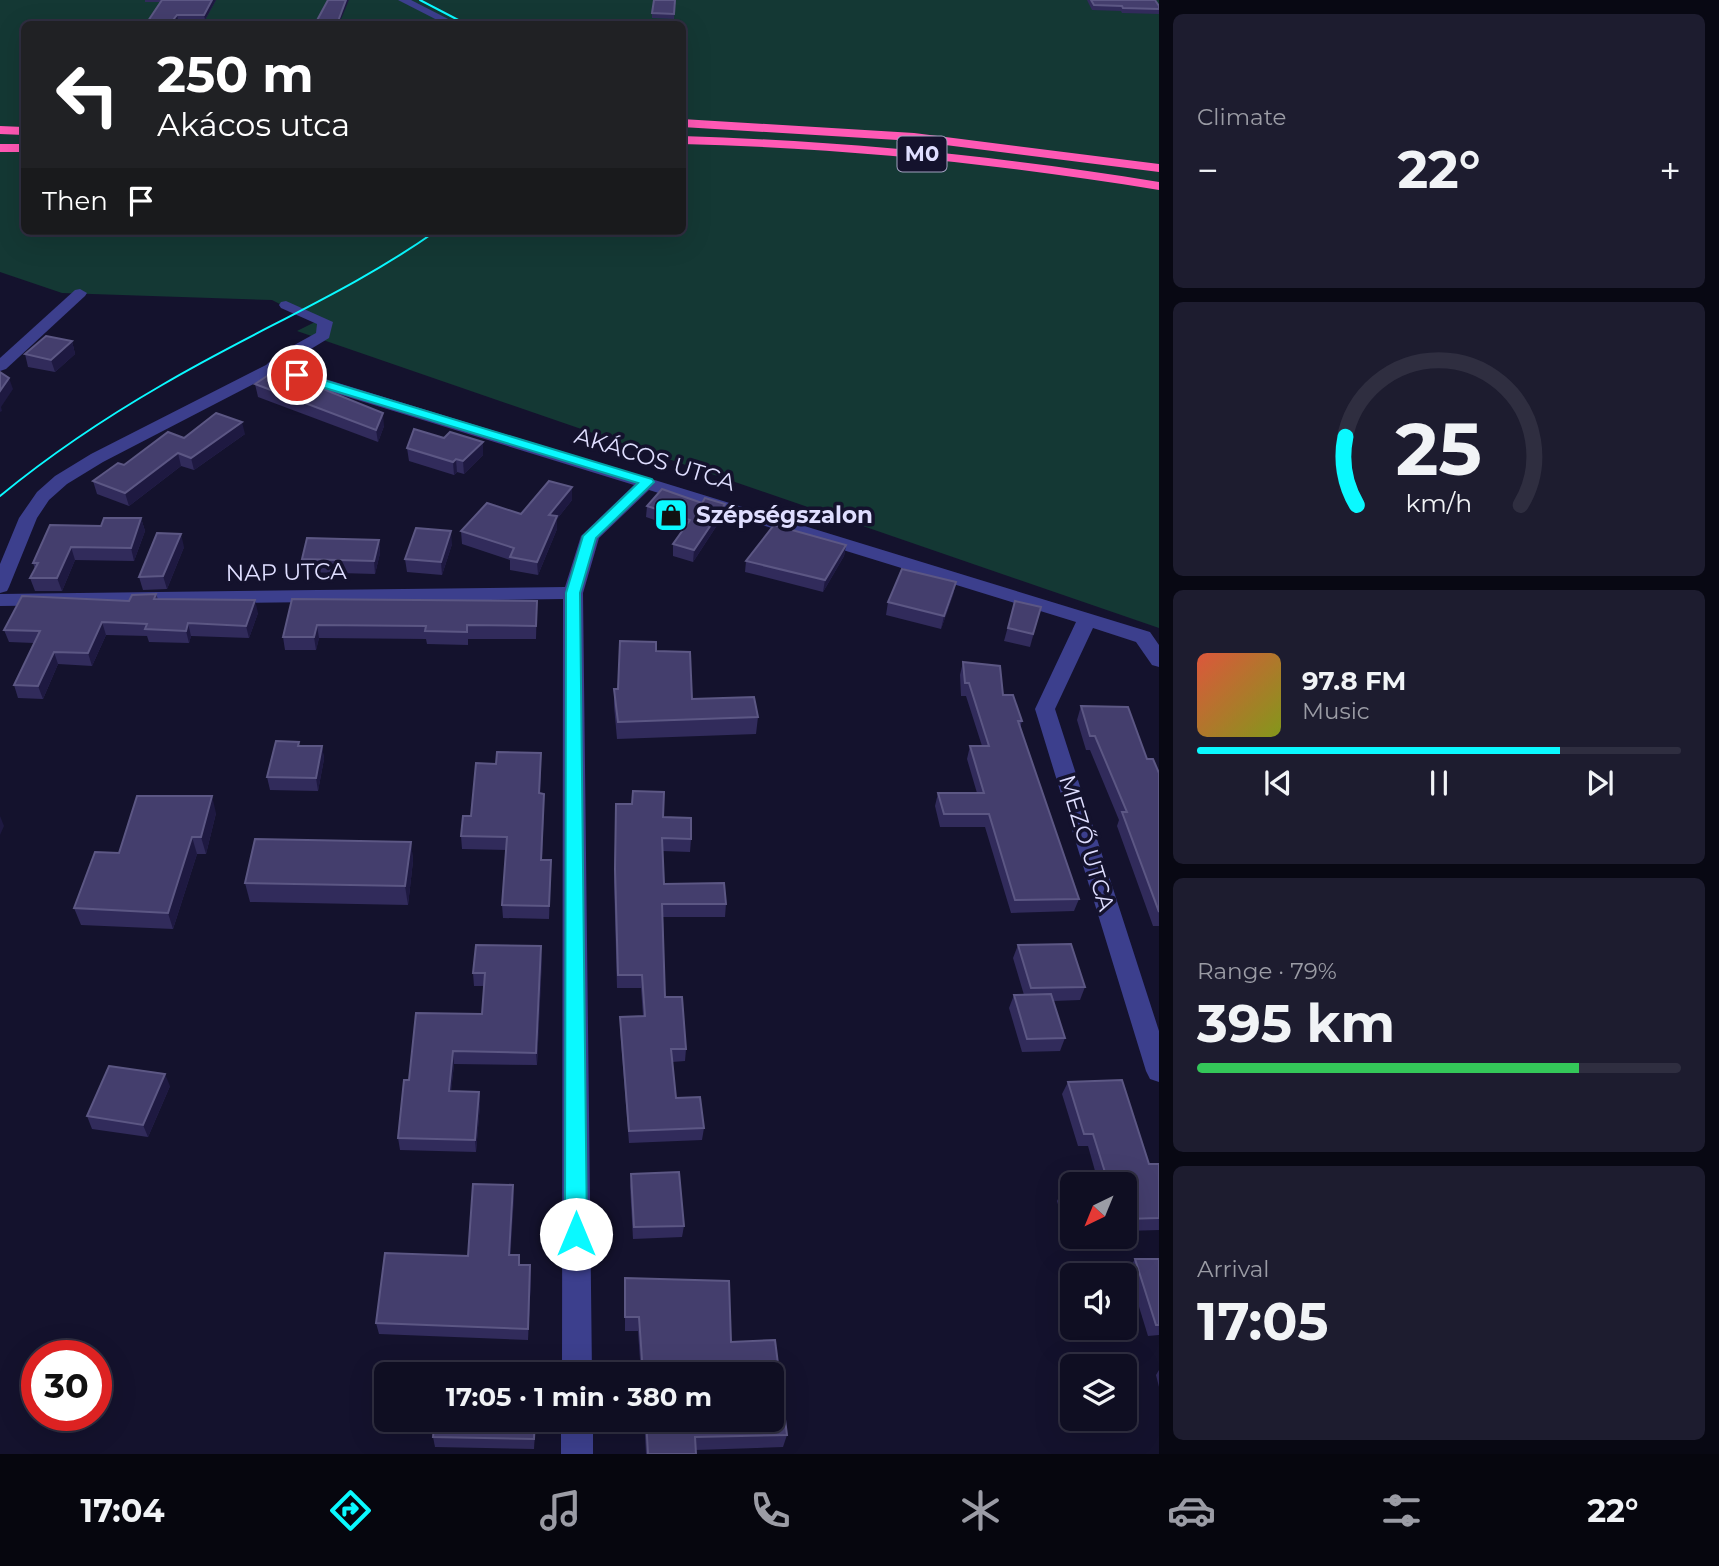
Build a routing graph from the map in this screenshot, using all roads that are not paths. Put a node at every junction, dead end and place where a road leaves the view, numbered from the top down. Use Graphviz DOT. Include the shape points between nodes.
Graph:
graph roads {
  1 [pos="402,0"];
  2 [pos="447,21"];
  3 [pos="686,123"];
  4 [pos="0,130"];
  5 [pos="21,131"];
  6 [pos="686,140"];
  7 [pos="0,148"];
  8 [pos="21,148"];
  9 [pos="1159,168"];
  10 [pos="1159,186"];
  11 [pos="80,293"];
  12 [pos="286,305"];
  13 [pos="0,366"];
  14 [pos="271,368"];
  15 [pos="647,482"];
  16 [pos="0,587"];
  17 [pos="573,593"];
  18 [pos="0,600"];
  19 [pos="1087,619"];
  20 [pos="1159,660"];
  21 [pos="1159,1071"];
  22 [pos="577,1362"];
  23 [pos="577,1432"];
  24 [pos="577,1454"];
  1 -- 2 [label="street"];
  3 -- 9 [label="highway, M0" via="901,135"];
  4 -- 5 [label="highway"];
  6 -- 10 [label="highway, M0" via="925,155"];
  7 -- 8 [label="highway"];
  11 -- 13 [label="street"];
  12 -- 14 [label="street" via="325,322 324,335 282,356"];
  14 -- 15 [label="street, AKÁCOS UTCA"];
  14 -- 16 [label="street" via="61,480 28,518"];
  15 -- 17 [label="street" via="590,536"];
  15 -- 19 [label="street, AKÁCOS UTCA"];
  17 -- 18 [label="street, NAP UTCA"];
  17 -- 22 [label="street"];
  19 -- 20 [label="street, AKÁCOS UTCA" via="1143,637"];
  19 -- 21 [label="street, MEZŐ UTCA" via="1045,709"];
  23 -- 24 [label="street"];
}
